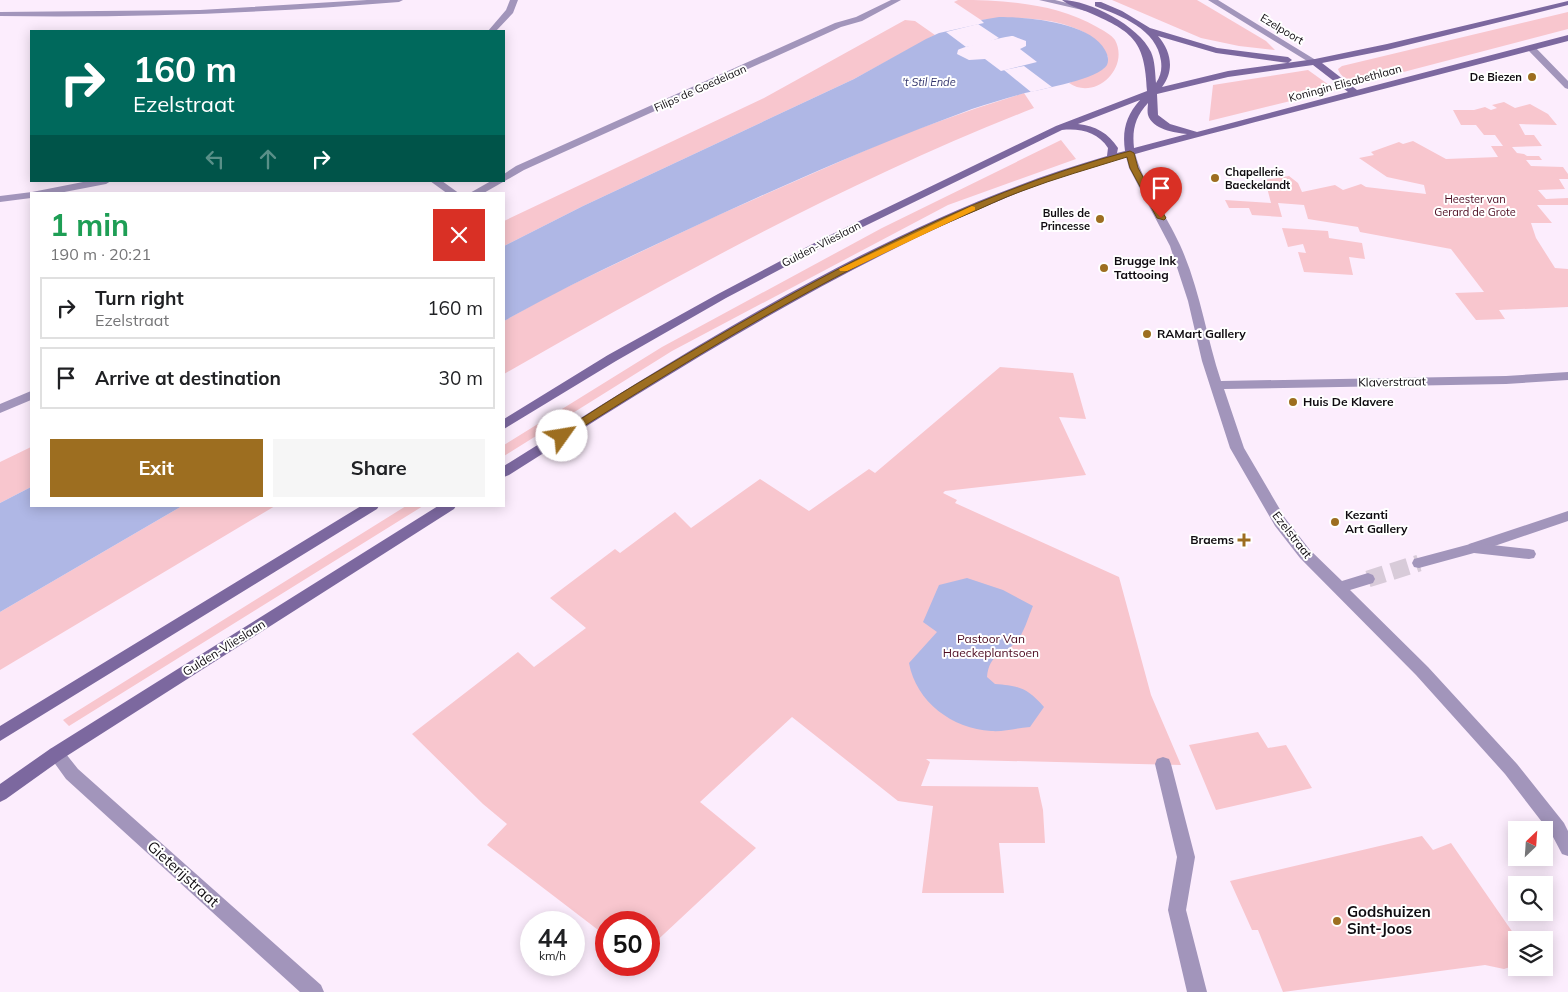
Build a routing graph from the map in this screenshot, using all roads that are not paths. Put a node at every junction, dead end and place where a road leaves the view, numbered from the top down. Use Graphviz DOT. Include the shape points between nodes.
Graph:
graph roads {
  1 [pos="399,0"];
  2 [pos="514,0"];
  3 [pos="897,0"];
  4 [pos="1043,0"];
  5 [pos="1066,0"];
  6 [pos="1088,0"];
  7 [pos="1212,0"];
  8 [pos="1568,3"];
  9 [pos="1091,10"];
  10 [pos="0,14"];
  11 [pos="493,30"];
  12 [pos="1148,30"];
  13 [pos="1568,38"];
  14 [pos="1531,48"];
  15 [pos="1315,62"];
  16 [pos="1568,86"];
  17 [pos="1152,92"];
  18 [pos="1355,93"];
  19 [pos="1059,128"];
  20 [pos="1201,134"];
  21 [pos="1130,153"];
  22 [pos="1112,158"];
  23 [pos="505,177"];
  24 [pos="101,182"];
  25 [pos="437,182"];
  26 [pos="497,182"];
  27 [pos="47,192"];
  28 [pos="452,192"];
  29 [pos="477,192"];
  30 [pos="30,194"];
  31 [pos="0,199"];
  32 [pos="1568,376"];
  33 [pos="1216,385"];
  34 [pos="30,394"];
  35 [pos="0,409"];
  36 [pos="505,424"];
  37 [pos="505,471"];
  38 [pos="370,507"];
  39 [pos="448,507"];
  40 [pos="1568,516"];
  41 [pos="1474,548"];
  42 [pos="1529,554"];
  43 [pos="1419,563"];
  44 [pos="1368,579"];
  45 [pos="1338,588"];
  46 [pos="0,734"];
  47 [pos="56,754"];
  48 [pos="1163,764"];
  49 [pos="0,794"];
  50 [pos="1568,848"];
  51 [pos="314,992"];
  52 [pos="1197,992"];
  1 -- 10 [label="street" via="127,16"];
  2 -- 11 [label="street" via="514,6"];
  3 -- 23 [label="street, Filips de Goedelaan"];
  4 -- 9 [label="street"];
  5 -- 9 [label="main road"];
  6 -- 12 [label="main road" via="1121,13"];
  7 -- 15 [label="street, Ezelpoort"];
  8 -- 15 [label="main road, Koningin Elisabethlaan"];
  9 -- 17 [label="main road" via="1111,19 1137,38 1150,66"];
  12 -- 15 [label="main road" via="1242,55"];
  12 -- 17 [label="main road" via="1157,40 1166,60 1166,75"];
  13 -- 14 [label="main road, Koningin Elisabethlaan"];
  14 -- 16 [label="street"];
  14 -- 18 [label="main road, Koningin Elisabethlaan"];
  15 -- 17 [label="main road, Koningin Elisabethlaan" via="1228,74"];
  15 -- 18 [label="main road"];
  17 -- 19 [label="main road, Gulden-Vlieslaan"];
  17 -- 20 [label="main road" via="1153,116 1158,122 1176,130"];
  17 -- 21 [label="main road" via="1133,115 1129,127"];
  18 -- 20 [label="main road, Koningin Elisabethlaan"];
  19 -- 22 [label="main road" via="1080,128 1100,133 1113,148"];
  19 -- 36 [label="main road, Gulden-Vlieslaan" via="739,287 612,358"];
  20 -- 21 [label="main road, Koningin Elisabethlaan"];
  21 -- 22 [label="main road"];
  21 -- 33 [label="street, Ezelstraat" via="1134,168 1175,246 1194,300"];
  22 -- 37 [label="main road" via="1019,189 950,217 859,261 758,315"];
  24 -- 27 [label="street"];
  25 -- 28 [label="street"];
  26 -- 29 [label="street"];
  30 -- 31 [label="street"];
  32 -- 33 [label="street, Klaverstraat"];
  33 -- 45 [label="street, Ezelstraat" via="1237,448 1259,488 1305,554"];
  34 -- 35 [label="street"];
  38 -- 46 [label="main road"];
  39 -- 47 [label="main road, Gulden-Vlieslaan"];
  40 -- 41 [label="street"];
  41 -- 42 [label="street"];
  41 -- 43 [label="street"];
  44 -- 45 [label="street"];
  45 -- 50 [label="street, Ezelstraat" via="1422,671 1511,768 1558,829"];
  47 -- 49 [label="main road, Gulden-Vlieslaan"];
  47 -- 51 [label="street, Gieterijstraat" via="72,774"];
  48 -- 52 [label="street" via="1186,857 1177,910"];
}
